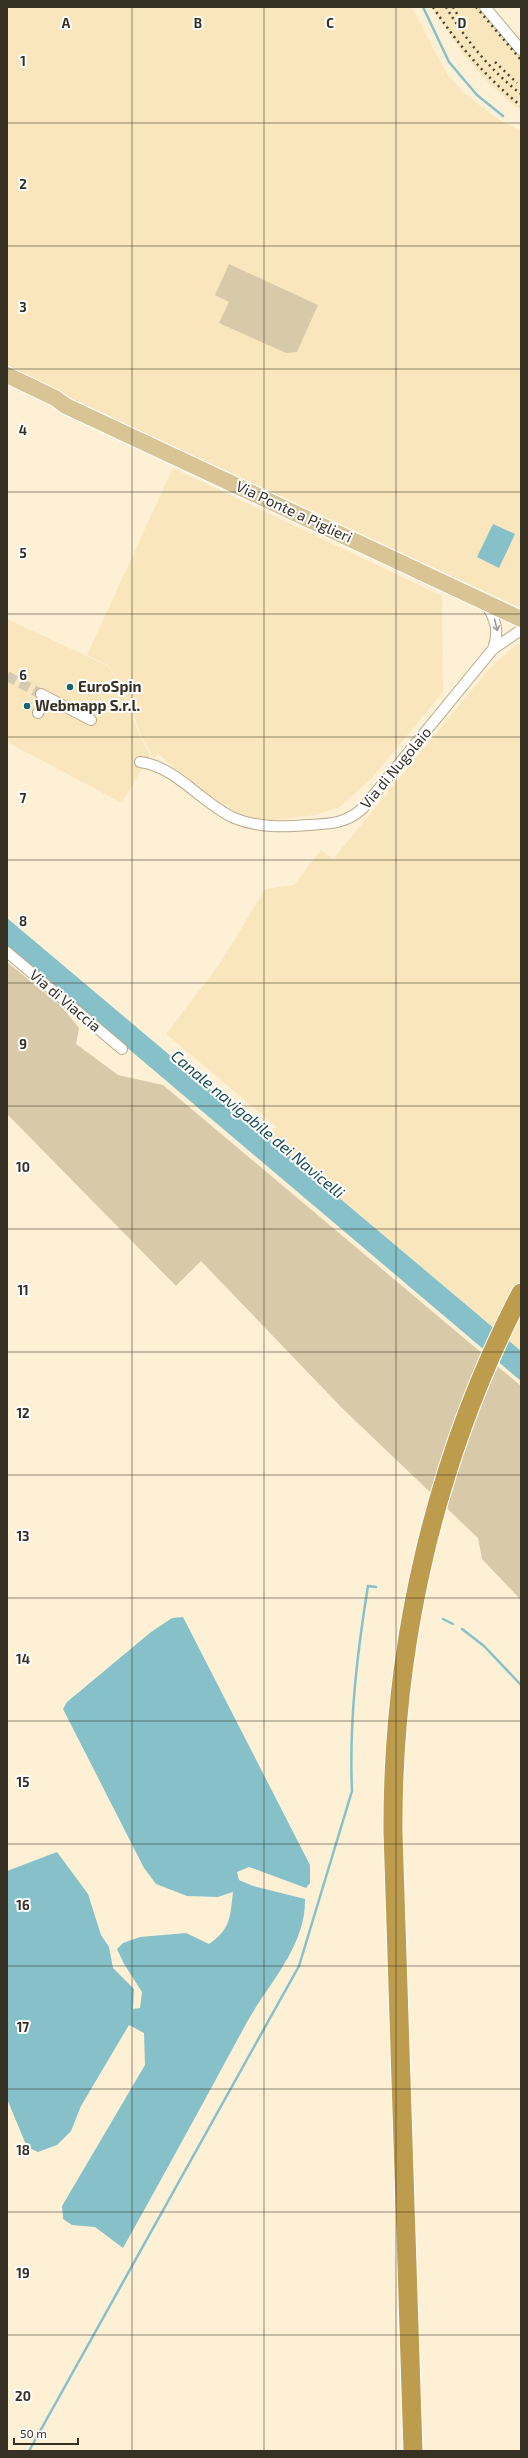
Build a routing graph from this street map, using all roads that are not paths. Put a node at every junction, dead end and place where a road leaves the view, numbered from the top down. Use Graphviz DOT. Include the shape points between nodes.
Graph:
graph roads {
  1 [pos="485,7"];
  2 [pos="521,50"];
  3 [pos="7,375"];
  4 [pos="7,383"];
  5 [pos="66,406"];
  6 [pos="486,602"];
  7 [pos="521,619"];
  8 [pos="521,630"];
  9 [pos="493,649"];
  10 [pos="38,713"];
  11 [pos="91,720"];
  12 [pos="140,762"];
  13 [pos="7,952"];
  14 [pos="122,1049"];
  15 [pos="521,1293"];
  16 [pos="521,1319"];
  17 [pos="430,1551"];
  18 [pos="413,2451"];
  19 [pos="424,2451"];
  1 -- 2 [label="street"];
  3 -- 5 [label="main road, Via Ponte a Piglieri"];
  4 -- 5 [label="main road, Via Ponte a Piglieri" via="53,404"];
  5 -- 6 [label="main road, Via Ponte a Piglieri"];
  6 -- 7 [label="main road, Via Ponte a Piglieri"];
  6 -- 9 [label="street, Via di Nugolaio, one-way" via="497,625 498,633"];
  8 -- 9 [label="street, Via di Nugolaio"];
  9 -- 12 [label="street, Via di Nugolaio" via="363,808 344,821 276,827 242,821 223,811 166,771"];
  10 -- 11 [label="street" via="43,695"];
  13 -- 14 [label="street, Via di Viaccia"];
  15 -- 17 [label="highway" via="468,1413 442,1487"];
  16 -- 17 [label="highway" via="478,1415"];
  17 -- 18 [label="highway" via="404,1654 392,1790"];
  17 -- 19 [label="highway" via="407,1712 403,1822"];
}
